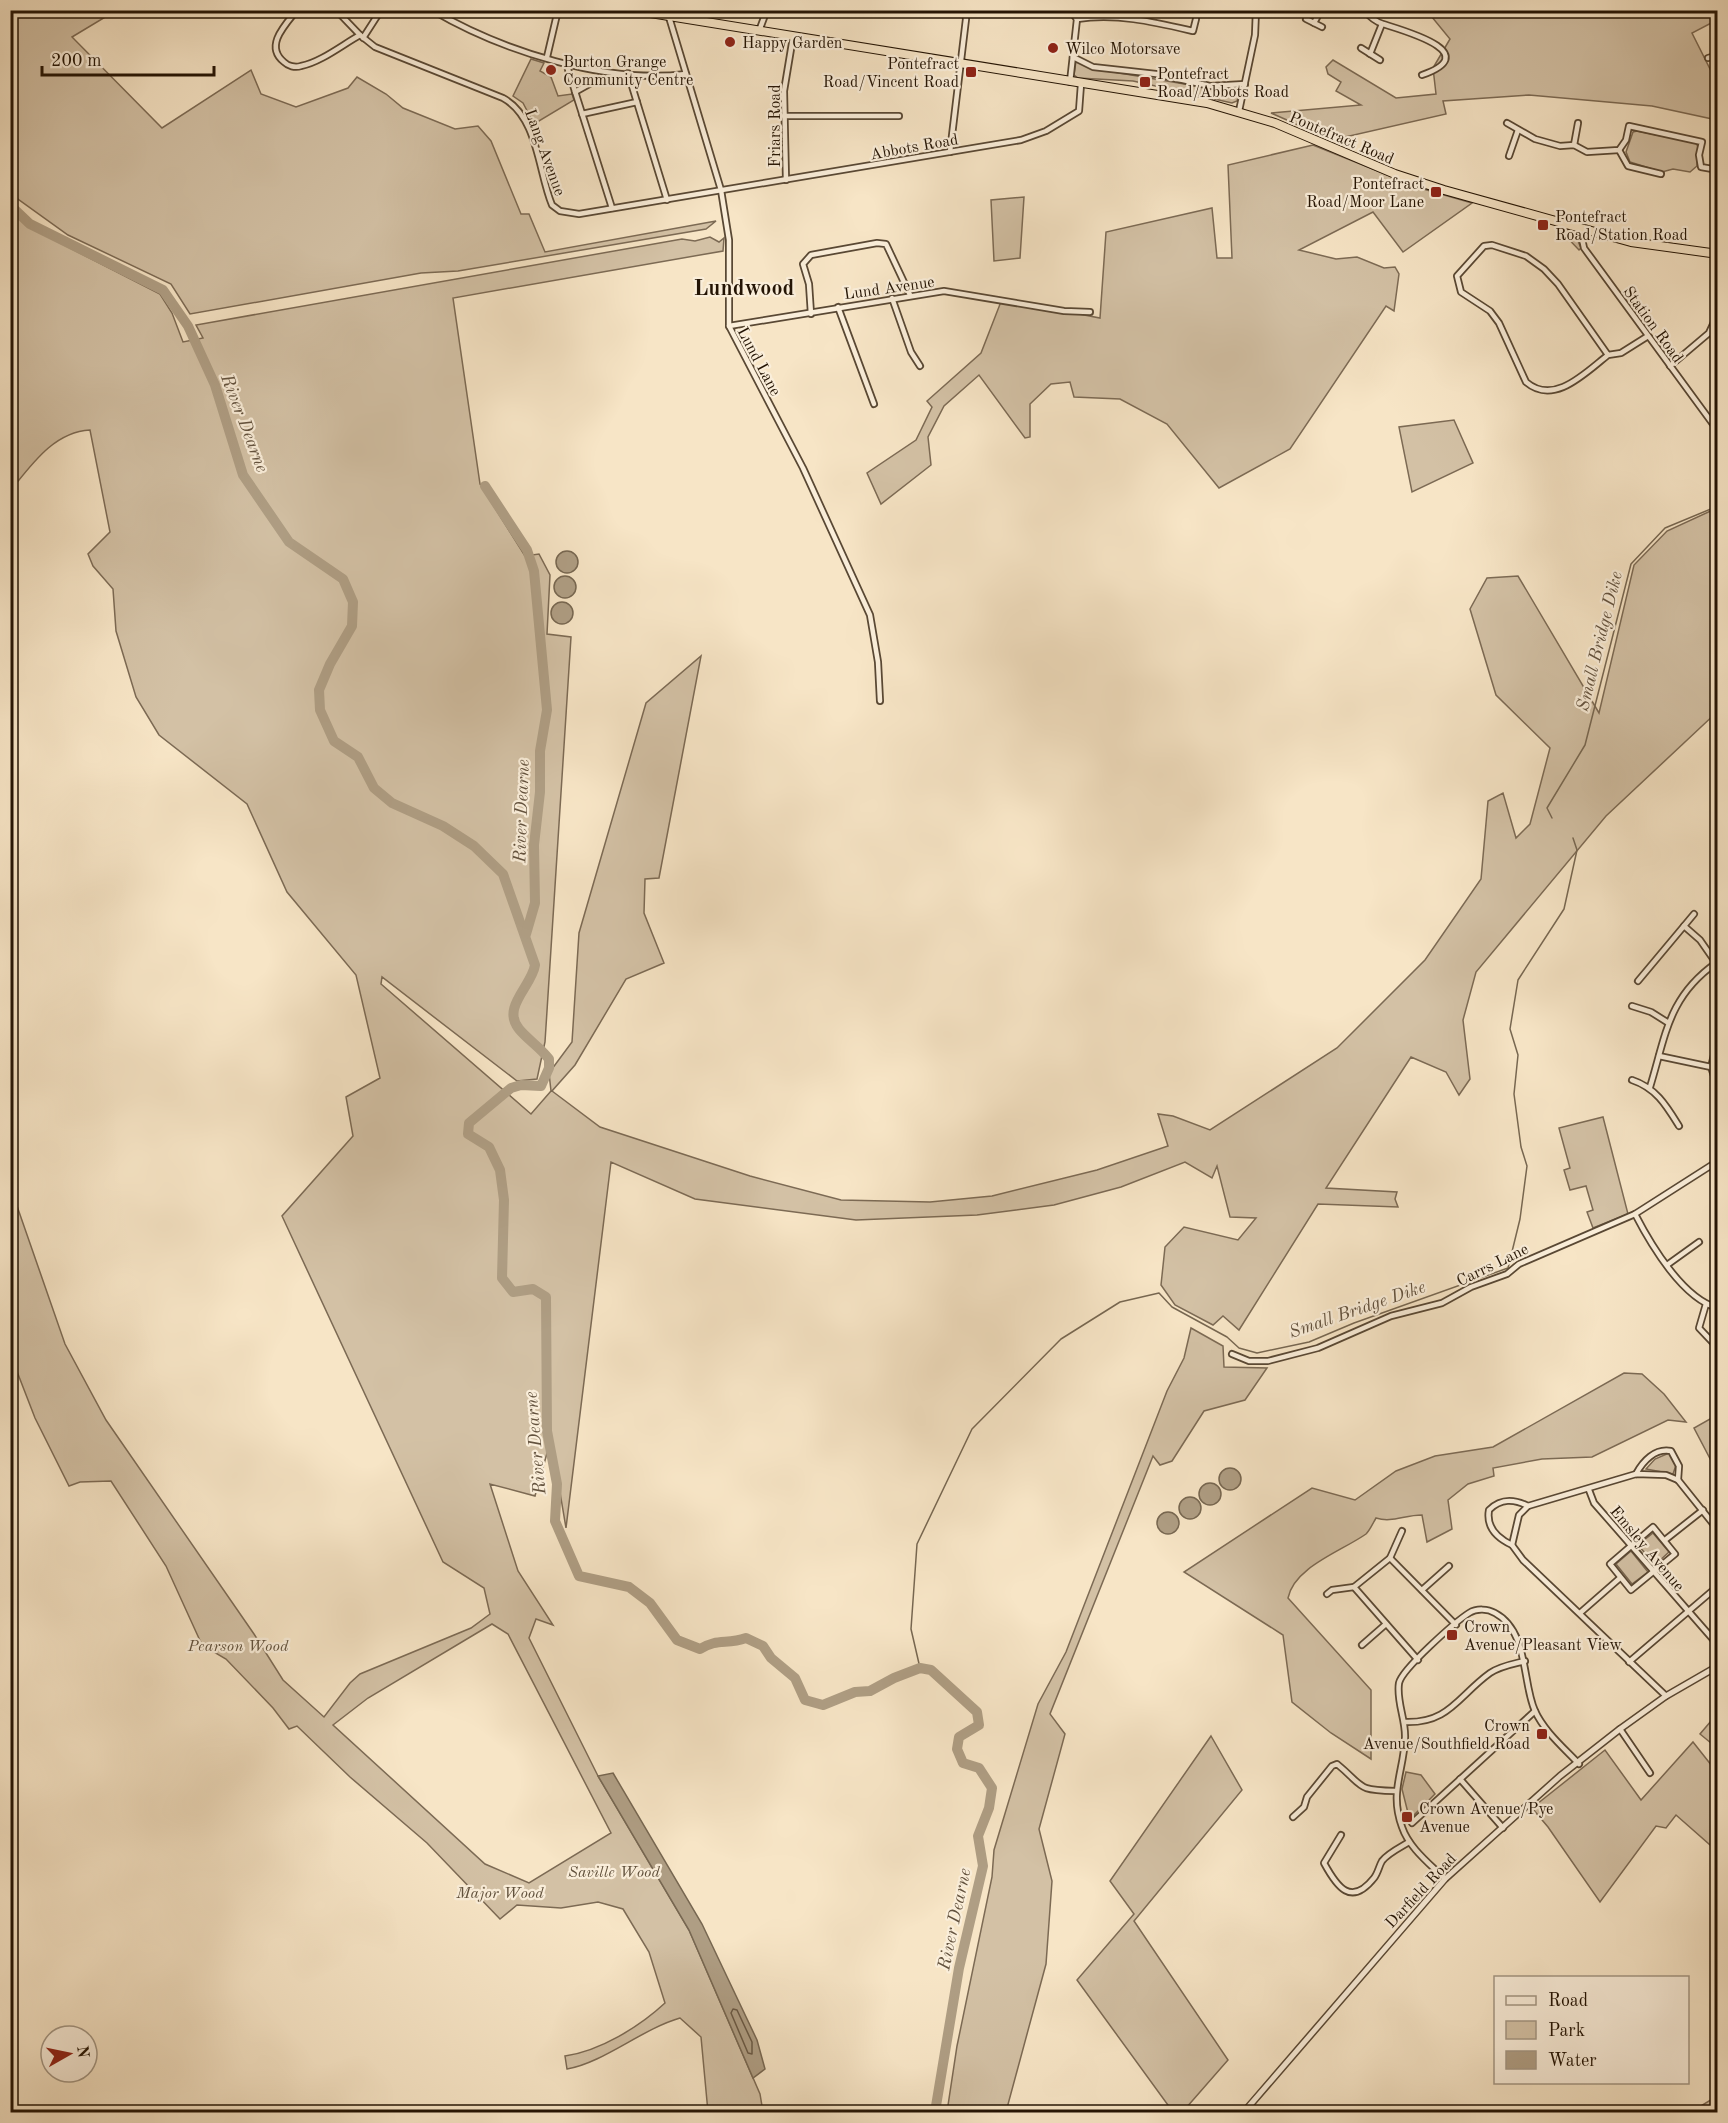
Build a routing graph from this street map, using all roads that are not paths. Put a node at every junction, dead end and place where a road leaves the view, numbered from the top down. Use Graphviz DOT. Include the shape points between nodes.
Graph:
graph roads {
  1 [pos="297,10"];
  2 [pos="336,10"];
  3 [pos="381,10"];
  4 [pos="432,10"];
  5 [pos="558,10"];
  6 [pos="632,10"];
  7 [pos="779,10"];
  8 [pos="964,10"];
  9 [pos="1009,10"];
  10 [pos="1050,10"];
  11 [pos="1065,10"];
  12 [pos="1256,10"];
  13 [pos="1321,10"];
  14 [pos="1362,10"];
  15 [pos="1356,11"];
  16 [pos="669,17"];
  17 [pos="1196,19"];
  18 [pos="1306,19"];
  19 [pos="1077,20"];
  20 [pos="1314,23"];
  21 [pos="1382,24"];
  22 [pos="1322,27"];
  23 [pos="759,31"];
  24 [pos="361,37"];
  25 [pos="793,37"];
  26 [pos="1361,48"];
  27 [pos="1371,54"];
  28 [pos="1718,55"];
  29 [pos="546,57"];
  30 [pos="1073,57"];
  31 [pos="1445,57"];
  32 [pos="1455,57"];
  33 [pos="1708,58"];
  34 [pos="1380,60"];
  35 [pos="566,63"];
  36 [pos="959,64"];
  37 [pos="628,74"];
  38 [pos="686,74"];
  39 [pos="1422,75"];
  40 [pos="600,78"];
  41 [pos="1070,82"];
  42 [pos="1081,84"];
  43 [pos="1245,84"];
  44 [pos="575,92"];
  45 [pos="637,102"];
  46 [pos="1239,111"];
  47 [pos="582,114"];
  48 [pos="784,116"];
  49 [pos="899,116"];
  50 [pos="1507,123"];
  51 [pos="1578,123"];
  52 [pos="1518,130"];
  53 [pos="1574,145"];
  54 [pos="1619,150"];
  55 [pos="950,152"];
  56 [pos="1509,156"];
  57 [pos="1718,170"];
  58 [pos="1661,174"];
  59 [pos="786,180"];
  60 [pos="721,190"];
  61 [pos="667,200"];
  62 [pos="612,208"];
  63 [pos="1580,229"];
  64 [pos="1718,254"];
  65 [pos="910,295"];
  66 [pos="892,298"];
  67 [pos="838,307"];
  68 [pos="1090,312"];
  69 [pos="811,314"];
  70 [pos="1715,320"];
  71 [pos="729,327"];
  72 [pos="1648,336"];
  73 [pos="1608,355"];
  74 [pos="920,366"];
  75 [pos="1670,366"];
  76 [pos="874,404"];
  77 [pos="1718,431"];
  78 [pos="880,701"];
  79 [pos="1694,914"];
  80 [pos="1684,926"];
  81 [pos="1716,963"];
  82 [pos="1638,981"];
  83 [pos="1632,1006"];
  84 [pos="1667,1022"];
  85 [pos="1718,1039"];
  86 [pos="1716,1048"];
  87 [pos="1659,1056"];
  88 [pos="1711,1067"];
  89 [pos="1632,1080"];
  90 [pos="1650,1087"];
  91 [pos="1718,1088"];
  92 [pos="1679,1126"];
  93 [pos="1718,1161"];
  94 [pos="1635,1214"];
  95 [pos="1699,1242"];
  96 [pos="1667,1265"];
  97 [pos="1706,1304"];
  98 [pos="1718,1308"];
  99 [pos="1718,1348"];
  100 [pos="1232,1354"];
  101 [pos="1636,1474"];
  102 [pos="1678,1480"];
  103 [pos="1589,1490"];
  104 [pos="1528,1506"];
  105 [pos="1702,1510"];
  106 [pos="1718,1530"];
  107 [pos="1402,1531"];
  108 [pos="1665,1540"];
  109 [pos="1512,1545"];
  110 [pos="1632,1545"];
  111 [pos="1390,1558"];
  112 [pos="1449,1566"];
  113 [pos="1655,1572"];
  114 [pos="1620,1578"];
  115 [pos="1718,1586"];
  116 [pos="1354,1587"];
  117 [pos="1422,1590"];
  118 [pos="1327,1594"];
  119 [pos="1687,1612"];
  120 [pos="1580,1613"];
  121 [pos="1386,1623"];
  122 [pos="1456,1625"];
  123 [pos="1362,1645"];
  124 [pos="1718,1645"];
  125 [pos="1418,1660"];
  126 [pos="1525,1661"];
  127 [pos="1629,1662"];
  128 [pos="1718,1666"];
  129 [pos="1666,1696"];
  130 [pos="1535,1711"];
  131 [pos="1404,1722"];
  132 [pos="1620,1729"];
  133 [pos="1579,1764"];
  134 [pos="1650,1773"];
  135 [pos="1460,1779"];
  136 [pos="1395,1791"];
  137 [pos="1293,1817"];
  138 [pos="1412,1823"];
  139 [pos="1503,1828"];
  140 [pos="1341,1835"];
  141 [pos="1409,1842"];
  142 [pos="1445,1879"];
  143 [pos="1244,2112"];
  1 -- 24 [label="street" via="275,44 278,56 286,64 301,67"];
  2 -- 24 [label="street, Lang Avenue"];
  3 -- 24 [label="street"];
  4 -- 29 [label="street" via="510,47"];
  5 -- 29 [label="street"];
  6 -- 16 [label="highway, Pontefract Road"];
  7 -- 23 [label="street" via="765,15"];
  8 -- 36 [label="street"];
  9 -- 10 [label="street"];
  11 -- 19 [label="street"];
  12 -- 43 [label="street"];
  13 -- 20 [label="street"];
  14 -- 15 [label="street"];
  14 -- 21 [label="street"];
  16 -- 23 [label="highway, Pontefract Road"];
  16 -- 38 [label="street, Lund Lane"];
  17 -- 19 [label="street" via="1193,31 1141,19"];
  18 -- 20 [label="street"];
  19 -- 30 [label="street"];
  20 -- 22 [label="street"];
  21 -- 27 [label="street"];
  21 -- 31 [label="street" via="1414,32 1440,46"];
  23 -- 25 [label="highway, Pontefract Road"];
  24 -- 62 [label="street, Lang Avenue" via="375,47 518,107 552,205 560,211 579,214"];
  25 -- 36 [label="highway, Pontefract Road"];
  25 -- 48 [label="street, Friars Road"];
  26 -- 27 [label="street"];
  27 -- 34 [label="street"];
  28 -- 33 [label="street"];
  29 -- 35 [label="street"];
  30 -- 41 [label="street"];
  30 -- 43 [label="street" via="1093,66 1210,86"];
  31 -- 32 [label="street"];
  31 -- 39 [label="street" via="1437,70"];
  35 -- 37 [label="street"];
  35 -- 44 [label="street"];
  36 -- 41 [label="highway, Pontefract Road"];
  36 -- 55 [label="street"];
  37 -- 38 [label="street"];
  37 -- 45 [label="street"];
  38 -- 60 [label="street, Lund Lane"];
  40 -- 44 [label="street"];
  41 -- 42 [label="highway, Pontefract Road"];
  42 -- 46 [label="highway, Pontefract Road" via="1175,96"];
  42 -- 55 [label="street, Abbots Road" via="1079,111 1046,131 1021,140"];
  43 -- 46 [label="street"];
  44 -- 47 [label="street"];
  45 -- 47 [label="street"];
  45 -- 61 [label="street"];
  46 -- 63 [label="highway, Pontefract Road" via="1408,178"];
  47 -- 62 [label="street"];
  48 -- 49 [label="street"];
  48 -- 59 [label="street, Friars Road"];
  50 -- 52 [label="street"];
  51 -- 53 [label="street"];
  52 -- 53 [label="street" via="1560,146"];
  52 -- 56 [label="street"];
  53 -- 54 [label="street" via="1587,152"];
  54 -- 57 [label="street" via="1629,126 1662,131 1702,142 1701,167"];
  54 -- 58 [label="street" via="1628,166"];
  55 -- 59 [label="street, Abbots Road"];
  59 -- 60 [label="street, Abbots Road"];
  60 -- 61 [label="street, Lang Avenue"];
  60 -- 71 [label="street, Lund Lane" via="729,240"];
  61 -- 62 [label="street, Lang Avenue"];
  63 -- 64 [label="highway, Pontefract Road" via="1646,245"];
  63 -- 72 [label="street, Station Road" via="1584,248"];
  65 -- 66 [label="street, Lund Avenue"];
  65 -- 68 [label="street, Lund Avenue" via="944,291"];
  65 -- 69 [label="street" via="886,244 810,255 803,264"];
  66 -- 67 [label="street, Lund Avenue"];
  66 -- 74 [label="street"];
  67 -- 69 [label="street, Lund Avenue"];
  67 -- 76 [label="street"];
  69 -- 71 [label="street, Lund Avenue"];
  70 -- 75 [label="street" via="1709,333"];
  71 -- 78 [label="street, Lund Lane" via="803,468 870,615 879,662"];
  72 -- 73 [label="street" via="1621,353"];
  72 -- 75 [label="street, Station Road"];
  73 -- 73 [label="street" via="1558,284 1526,256 1484,246 1457,276 1461,292 1490,311 1499,323 1526,382 1534,388 1564,388"];
  75 -- 77 [label="street, Station Road"];
  79 -- 80 [label="street"];
  80 -- 81 [label="street"];
  80 -- 82 [label="street"];
  81 -- 84 [label="street" via="1696,977"];
  83 -- 84 [label="street"];
  84 -- 87 [label="street"];
  85 -- 86 [label="street"];
  86 -- 88 [label="street"];
  87 -- 88 [label="street"];
  87 -- 90 [label="street"];
  88 -- 91 [label="street"];
  89 -- 90 [label="street"];
  90 -- 92 [label="street"];
  93 -- 94 [label="street, Carrs Lane"];
  94 -- 96 [label="street"];
  94 -- 100 [label="street, Carrs Lane" via="1519,1264 1507,1274 1471,1287 1442,1304 1391,1316 1318,1348 1268,1361 1249,1361"];
  95 -- 96 [label="street"];
  96 -- 97 [label="street" via="1693,1296"];
  97 -- 98 [label="street"];
  97 -- 99 [label="street" via="1698,1329"];
  101 -- 102 [label="street" via="1666,1475"];
  101 -- 102 [label="street" via="1660,1451 1671,1451 1680,1466"];
  101 -- 103 [label="street"];
  102 -- 105 [label="street"];
  103 -- 104 [label="street"];
  103 -- 110 [label="street, Emsley Avenue" via="1594,1503"];
  104 -- 109 [label="street" via="1519,1515"];
  104 -- 109 [label="street" via="1510,1500 1489,1510 1490,1527"];
  105 -- 106 [label="street"];
  105 -- 108 [label="street"];
  107 -- 111 [label="street"];
  108 -- 110 [label="street" via="1653,1527"];
  108 -- 113 [label="street" via="1675,1554"];
  109 -- 120 [label="street"];
  110 -- 113 [label="street, Emsley Avenue"];
  110 -- 114 [label="street" via="1610,1564"];
  111 -- 116 [label="street"];
  111 -- 117 [label="street"];
  112 -- 117 [label="street"];
  113 -- 114 [label="street" via="1631,1590"];
  113 -- 119 [label="street, Emsley Avenue"];
  114 -- 120 [label="street"];
  115 -- 119 [label="street"];
  116 -- 118 [label="street"];
  116 -- 121 [label="street"];
  117 -- 122 [label="street"];
  119 -- 124 [label="street, Emsley Avenue"];
  119 -- 127 [label="street"];
  120 -- 127 [label="street"];
  121 -- 123 [label="street"];
  121 -- 125 [label="street"];
  122 -- 125 [label="street"];
  122 -- 126 [label="street" via="1470,1612 1497,1614 1517,1641"];
  125 -- 131 [label="street" via="1399,1683"];
  126 -- 130 [label="street"];
  126 -- 131 [label="street" via="1490,1672 1437,1718"];
  127 -- 129 [label="street"];
  128 -- 129 [label="street, Darfield Road"];
  129 -- 132 [label="street, Darfield Road"];
  130 -- 133 [label="street" via="1540,1722"];
  130 -- 135 [label="street"];
  131 -- 136 [label="street"];
  132 -- 133 [label="street, Darfield Road"];
  132 -- 134 [label="street"];
  133 -- 139 [label="street, Darfield Road" via="1560,1776"];
  135 -- 138 [label="street"];
  135 -- 139 [label="street"];
  136 -- 137 [label="street" via="1368,1790 1357,1785 1337,1764"];
  136 -- 141 [label="street" via="1397,1812"];
  139 -- 142 [label="street, Darfield Road"];
  140 -- 141 [label="street" via="1324,1863 1343,1891 1351,1894 1373,1878 1383,1861"];
  141 -- 142 [label="street"];
  142 -- 143 [label="street, Darfield Road"];
}
